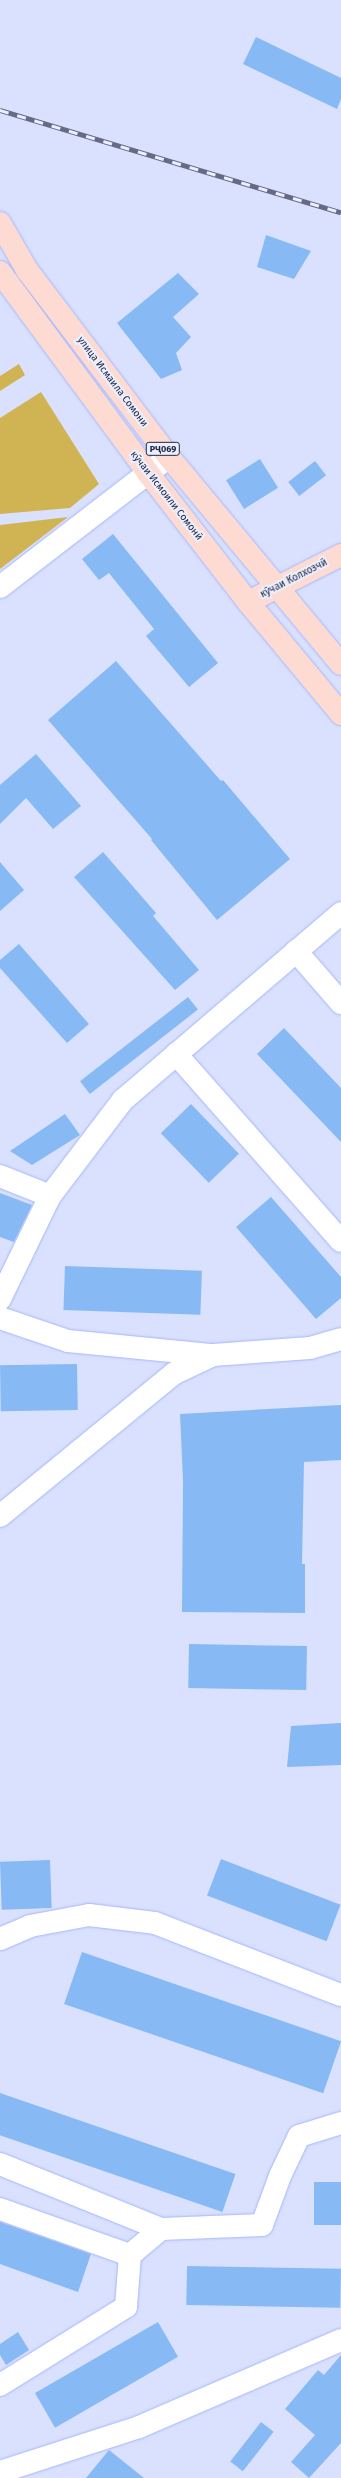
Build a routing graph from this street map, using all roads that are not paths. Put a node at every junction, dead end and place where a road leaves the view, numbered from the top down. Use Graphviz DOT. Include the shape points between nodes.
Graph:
graph roads {
  1 [pos="0,223"];
  2 [pos="0,272"];
  3 [pos="169,457"];
  4 [pos="148,473"];
  5 [pos="341,555"];
  6 [pos="0,587"];
  7 [pos="278,587"];
  8 [pos="248,602"];
  9 [pos="341,664"];
  10 [pos="341,714"];
  11 [pos="341,913"];
  12 [pos="296,951"];
  13 [pos="341,1003"];
  14 [pos="176,1054"];
  15 [pos="0,1176"];
  16 [pos="50,1196"];
  17 [pos="341,1241"];
  18 [pos="0,1299"];
  19 [pos="0,1318"];
  20 [pos="341,1339"];
  21 [pos="213,1355"];
  22 [pos="0,1516"];
  23 [pos="0,1939"];
  24 [pos="341,1995"];
  25 [pos="341,2123"];
  26 [pos="0,2164"];
  27 [pos="0,2209"];
  28 [pos="162,2229"];
  29 [pos="130,2255"];
  30 [pos="341,2340"];
  31 [pos="0,2385"];
  32 [pos="0,2472"];
  1 -- 3 [label="main road, улица Исмаила Сомони / РҶ069" via="27,270"];
  2 -- 4 [label="main road, кӯчаи Исмоили Сомонӣ / РҶ069"];
  3 -- 4 [label="street"];
  3 -- 7 [label="main road, улица Исмаила Сомони / РҶ069"];
  4 -- 6 [label="street"];
  4 -- 8 [label="main road, кӯчаи Исмоили Сомонӣ / РҶ069"];
  5 -- 7 [label="main road, кӯчаи Колхозчӣ"];
  7 -- 8 [label="main road, кӯчаи Колхозчӣ"];
  7 -- 9 [label="main road, улица Исмаила Сомони / РҶ069"];
  8 -- 10 [label="main road, кӯчаи Исмоили Сомонӣ / РҶ069"];
  11 -- 12 [label="street"];
  12 -- 13 [label="street"];
  12 -- 14 [label="street"];
  14 -- 16 [label="street" via="123,1100"];
  14 -- 17 [label="street"];
  15 -- 16 [label="street"];
  16 -- 18 [label="street"];
  19 -- 21 [label="street" via="68,1341"];
  20 -- 21 [label="street" via="310,1348"];
  21 -- 22 [label="street" via="175,1373"];
  23 -- 24 [label="street" via="30,1926 89,1915 155,1923"];
  25 -- 28 [label="street" via="299,2136 280,2176 262,2225"];
  26 -- 28 [label="street"];
  27 -- 29 [label="street"];
  28 -- 29 [label="street"];
  29 -- 31 [label="street" via="126,2307"];
  30 -- 32 [label="street" via="139,2427"];
}
